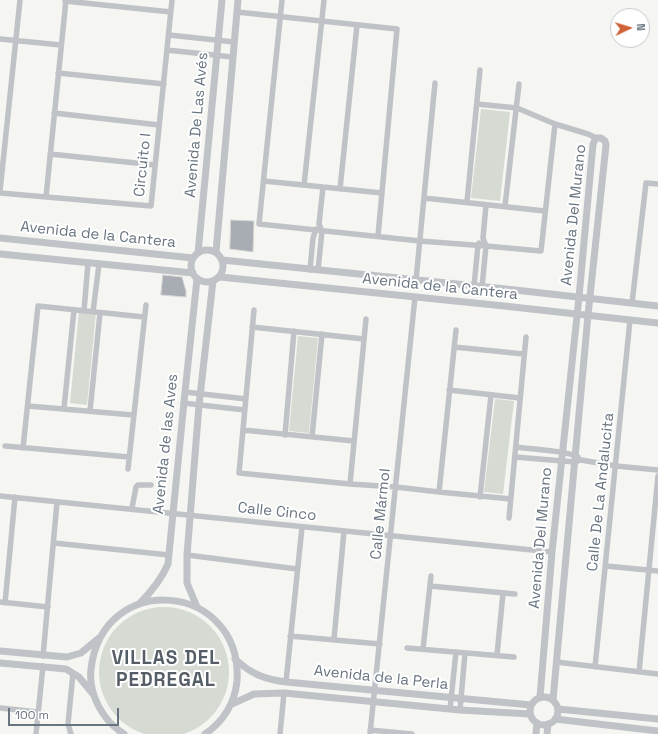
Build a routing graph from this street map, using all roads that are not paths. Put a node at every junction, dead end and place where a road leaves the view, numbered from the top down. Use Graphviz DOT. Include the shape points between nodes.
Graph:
graph roads {
  1 [pos="20,0"];
  2 [pos="65,0"];
  3 [pos="172,0"];
  4 [pos="222,0"];
  5 [pos="238,0"];
  6 [pos="282,0"];
  7 [pos="324,0"];
  8 [pos="171,12"];
  9 [pos="237,12"];
  10 [pos="281,17"];
  11 [pos="322,21"];
  12 [pos="357,25"];
  13 [pos="169,35"];
  14 [pos="0,39"];
  15 [pos="15,40"];
  16 [pos="218,40"];
  17 [pos="234,42"];
  18 [pos="61,45"];
  19 [pos="167,50"];
  20 [pos="216,55"];
  21 [pos="232,57"];
  22 [pos="480,70"];
  23 [pos="58,73"];
  24 [pos="435,83"];
  25 [pos="164,84"];
  26 [pos="519,84"];
  27 [pos="477,104"];
  28 [pos="517,108"];
  29 [pos="54,113"];
  30 [pos="555,124"];
  31 [pos="159,125"];
  32 [pos="596,138"];
  33 [pos="50,154"];
  34 [pos="155,165"];
  35 [pos="264,181"];
  36 [pos="658,184"];
  37 [pos="304,185"];
  38 [pos="323,187"];
  39 [pos="340,189"];
  40 [pos="0,192"];
  41 [pos="382,193"];
  42 [pos="46,197"];
  43 [pos="424,198"];
  44 [pos="467,202"];
  45 [pos="486,205"];
  46 [pos="505,206"];
  47 [pos="545,211"];
  48 [pos="319,224"];
  49 [pos="314,230"];
  50 [pos="322,231"];
  51 [pos="378,236"];
  52 [pos="0,238"];
  53 [pos="483,238"];
  54 [pos="420,241"];
  55 [pos="478,245"];
  56 [pos="486,246"];
  57 [pos="216,252"];
  58 [pos="0,254"];
  59 [pos="196,255"];
  60 [pos="222,260"];
  61 [pos="88,263"];
  62 [pos="99,264"];
  63 [pos="310,270"];
  64 [pos="318,270"];
  65 [pos="195,276"];
  66 [pos="217,279"];
  67 [pos="416,280"];
  68 [pos="474,286"];
  69 [pos="482,286"];
  70 [pos="415,297"];
  71 [pos="579,297"];
  72 [pos="590,298"];
  73 [pos="632,303"];
  74 [pos="146,305"];
  75 [pos="658,306"];
  76 [pos="74,310"];
  77 [pos="254,310"];
  78 [pos="84,311"];
  79 [pos="94,312"];
  80 [pos="100,313"];
  81 [pos="577,314"];
  82 [pos="588,315"];
  83 [pos="144,317"];
  84 [pos="366,319"];
  85 [pos="630,320"];
  86 [pos="658,323"];
  87 [pos="252,327"];
  88 [pos="456,330"];
  89 [pos="294,331"];
  90 [pos="322,334"];
  91 [pos="526,337"];
  92 [pos="364,339"];
  93 [pos="454,347"];
  94 [pos="524,354"];
  95 [pos="449,390"];
  96 [pos="184,392"];
  97 [pos="200,394"];
  98 [pos="491,395"];
  99 [pos="520,398"];
  100 [pos="246,400"];
  101 [pos="184,404"];
  102 [pos="199,405"];
  103 [pos="28,406"];
  104 [pos="64,408"];
  105 [pos="245,410"];
  106 [pos="90,411"];
  107 [pos="133,415"];
  108 [pos="243,430"];
  109 [pos="285,435"];
  110 [pos="312,437"];
  111 [pos="354,441"];
  112 [pos="5,446"];
  113 [pos="516,447"];
  114 [pos="23,448"];
  115 [pos="563,453"];
  116 [pos="130,457"];
  117 [pos="515,457"];
  118 [pos="577,459"];
  119 [pos="562,462"];
  120 [pos="616,466"];
  121 [pos="128,469"];
  122 [pos="658,470"];
  123 [pos="658,476"];
  124 [pos="350,484"];
  125 [pos="151,485"];
  126 [pos="396,486"];
  127 [pos="439,492"];
  128 [pos="0,496"];
  129 [pos="480,496"];
  130 [pos="15,497"];
  131 [pos="510,499"];
  132 [pos="57,502"];
  133 [pos="132,508"];
  134 [pos="172,513"];
  135 [pos="190,515"];
  136 [pos="509,518"];
  137 [pos="302,527"];
  138 [pos="344,531"];
  139 [pos="391,536"];
  140 [pos="54,543"];
  141 [pos="552,552"];
  142 [pos="169,555"];
  143 [pos="187,555"];
  144 [pos="606,566"];
  145 [pos="297,569"];
  146 [pos="649,570"];
  147 [pos="658,571"];
  148 [pos="431,576"];
  149 [pos="430,586"];
  150 [pos="503,593"];
  151 [pos="515,594"];
  152 [pos="3,603"];
  153 [pos="140,603"];
  154 [pos="48,607"];
  155 [pos="197,608"];
  156 [pos="100,636"];
  157 [pos="290,636"];
  158 [pos="334,640"];
  159 [pos="380,644"];
  160 [pos="407,648"];
  161 [pos="423,649"];
  162 [pos="0,651"];
  163 [pos="456,652"];
  164 [pos="465,653"];
  165 [pos="497,655"];
  166 [pos="43,656"];
  167 [pos="514,657"];
  168 [pos="235,658"];
  169 [pos="556,662"];
  170 [pos="0,663"];
  171 [pos="42,666"];
  172 [pos="595,667"];
  173 [pos="638,672"];
  174 [pos="73,673"];
  175 [pos="658,674"];
  176 [pos="286,682"];
  177 [pos="375,691"];
  178 [pos="284,694"];
  179 [pos="94,695"];
  180 [pos="540,697"];
  181 [pos="452,698"];
  182 [pos="461,699"];
  183 [pos="553,700"];
  184 [pos="373,702"];
  185 [pos="232,704"];
  186 [pos="531,705"];
  187 [pos="0,708"];
  188 [pos="450,709"];
  189 [pos="558,709"];
  190 [pos="460,710"];
  191 [pos="38,712"];
  192 [pos="530,714"];
  193 [pos="555,719"];
  194 [pos="658,719"];
  195 [pos="537,723"];
  196 [pos="548,724"];
  197 [pos="633,731"];
  198 [pos="658,731"];
  199 [pos="370,732"];
  200 [pos="642,732"];
  201 [pos="36,734"];
  202 [pos="71,734"];
  203 [pos="124,734"];
  204 [pos="205,734"];
  205 [pos="280,734"];
  206 [pos="412,734"];
  207 [pos="536,734"];
  208 [pos="547,734"];
  1 -- 15 [label="street"];
  2 -- 8 [label="street"];
  2 -- 18 [label="street"];
  3 -- 8 [label="street, Circuito I"];
  4 -- 16 [label="street, Avenida De Las Avés"];
  5 -- 9 [label="street, Avenida De Las Avés"];
  6 -- 10 [label="street"];
  7 -- 11 [label="street"];
  8 -- 13 [label="street, Circuito I"];
  9 -- 10 [label="street"];
  9 -- 17 [label="street, Avenida De Las Avés"];
  10 -- 11 [label="street"];
  10 -- 35 [label="street"];
  11 -- 12 [label="street"];
  11 -- 37 [label="street"];
  12 -- 39 [label="street"];
  12 -- 41 [label="street" via="398,29"];
  13 -- 16 [label="street"];
  13 -- 19 [label="street, Circuito I"];
  14 -- 15 [label="street"];
  15 -- 18 [label="street"];
  15 -- 40 [label="street"];
  16 -- 17 [label="street"];
  16 -- 20 [label="street, Avenida De Las Avés"];
  17 -- 21 [label="street, Avenida De Las Avés"];
  18 -- 23 [label="street"];
  19 -- 20 [label="street"];
  19 -- 25 [label="street, Circuito I"];
  20 -- 21 [label="street"];
  20 -- 59 [label="street, Avenida De Las Avés"];
  21 -- 57 [label="street, Avenida De Las Avés"];
  22 -- 27 [label="street"];
  23 -- 25 [label="street"];
  23 -- 29 [label="street"];
  24 -- 43 [label="street"];
  25 -- 31 [label="street, Circuito I"];
  26 -- 28 [label="street"];
  27 -- 28 [label="street"];
  27 -- 44 [label="street"];
  28 -- 30 [label="street"];
  28 -- 46 [label="street"];
  29 -- 31 [label="street"];
  29 -- 33 [label="street"];
  30 -- 32 [label="street"];
  30 -- 47 [label="street"];
  31 -- 34 [label="street, Circuito I"];
  32 -- 71 [label="street, Avenida Del Murano" via="593,144"];
  32 -- 72 [label="street, Avenida Del Murano" via="605,141 606,145"];
  33 -- 34 [label="street"];
  33 -- 42 [label="street"];
  34 -- 42 [label="street, Circuito I" via="151,206"];
  35 -- 37 [label="street"];
  35 -- 49 [label="street" via="259,224"];
  36 -- 73 [label="street" via="646,183"];
  37 -- 38 [label="street"];
  38 -- 39 [label="street"];
  38 -- 48 [label="street"];
  39 -- 41 [label="street"];
  40 -- 42 [label="street, Circuito I"];
  41 -- 51 [label="street"];
  43 -- 44 [label="street"];
  43 -- 54 [label="street"];
  44 -- 45 [label="street"];
  45 -- 46 [label="street"];
  45 -- 53 [label="street"];
  46 -- 47 [label="street"];
  47 -- 56 [label="street" via="541,251"];
  48 -- 49 [label="street"];
  48 -- 50 [label="street"];
  49 -- 50 [label="street"];
  49 -- 63 [label="street"];
  50 -- 51 [label="street"];
  50 -- 64 [label="street"];
  51 -- 54 [label="street"];
  52 -- 59 [label="street, Avenida de la Cantera"];
  53 -- 55 [label="street"];
  53 -- 56 [label="street"];
  54 -- 55 [label="street"];
  54 -- 67 [label="street"];
  55 -- 56 [label="street"];
  55 -- 68 [label="street"];
  56 -- 69 [label="street"];
  57 -- 59 [label="street" via="207,250"];
  57 -- 60 [label="street"];
  58 -- 61 [label="street, Avenida de la Cantera"];
  59 -- 65 [label="street" via="191,263"];
  60 -- 63 [label="street, Avenida de la Cantera"];
  60 -- 66 [label="street" via="222,271"];
  61 -- 62 [label="street, Avenida de la Cantera"];
  61 -- 78 [label="street"];
  62 -- 65 [label="street, Avenida de la Cantera"];
  62 -- 79 [label="street"];
  63 -- 64 [label="street, Avenida de la Cantera"];
  64 -- 67 [label="street, Avenida de la Cantera"];
  65 -- 66 [label="street" via="202,282"];
  65 -- 96 [label="street, Avenida de las Aves"];
  66 -- 70 [label="street, Avenida de la Cantera"];
  66 -- 97 [label="street, Avenida de las Aves"];
  67 -- 68 [label="street, Avenida de la Cantera"];
  68 -- 69 [label="street, Avenida de la Cantera"];
  69 -- 71 [label="street, Avenida de la Cantera"];
  70 -- 81 [label="street, Avenida de la Cantera"];
  70 -- 126 [label="street, Calle Mármol"];
  71 -- 72 [label="street, Avenida de la Cantera"];
  71 -- 81 [label="street, Avenida Del Murano"];
  72 -- 73 [label="street, Avenida de la Cantera"];
  72 -- 82 [label="street, Avenida Del Murano"];
  73 -- 75 [label="street, Avenida de la Cantera"];
  74 -- 83 [label="street"];
  76 -- 78 [label="street"];
  76 -- 103 [label="street" via="38,306"];
  76 -- 104 [label="street"];
  77 -- 87 [label="street"];
  78 -- 79 [label="street"];
  79 -- 80 [label="street"];
  80 -- 83 [label="street"];
  80 -- 106 [label="street"];
  81 -- 82 [label="street, Avenida de la Cantera"];
  81 -- 115 [label="street, Avenida Del Murano"];
  82 -- 85 [label="street, Avenida de la Cantera"];
  82 -- 118 [label="street, Avenida Del Murano"];
  83 -- 107 [label="street"];
  84 -- 92 [label="street"];
  85 -- 86 [label="street, Avenida de la Cantera"];
  85 -- 120 [label="street, Calle De La Andalucita"];
  87 -- 89 [label="street"];
  87 -- 100 [label="street"];
  88 -- 93 [label="street"];
  89 -- 90 [label="street"];
  89 -- 109 [label="street"];
  90 -- 92 [label="street"];
  90 -- 110 [label="street"];
  91 -- 94 [label="street"];
  92 -- 111 [label="street"];
  93 -- 94 [label="street"];
  93 -- 95 [label="street"];
  94 -- 99 [label="street"];
  95 -- 98 [label="street"];
  95 -- 127 [label="street"];
  96 -- 97 [label="street"];
  96 -- 101 [label="street, Avenida de las Aves"];
  97 -- 100 [label="street"];
  97 -- 102 [label="street, Avenida de las Aves"];
  98 -- 99 [label="street"];
  98 -- 129 [label="street"];
  99 -- 113 [label="street"];
  100 -- 105 [label="street"];
  101 -- 102 [label="street"];
  101 -- 134 [label="street, Avenida de las Aves"];
  102 -- 105 [label="street"];
  102 -- 135 [label="street, Avenida de las Aves"];
  103 -- 104 [label="street"];
  103 -- 114 [label="street"];
  104 -- 106 [label="street"];
  105 -- 108 [label="street"];
  106 -- 107 [label="street"];
  107 -- 116 [label="street"];
  108 -- 109 [label="street"];
  108 -- 124 [label="street" via="239,473"];
  109 -- 110 [label="street"];
  110 -- 111 [label="street"];
  111 -- 124 [label="street"];
  112 -- 114 [label="street"];
  113 -- 115 [label="street"];
  113 -- 117 [label="street"];
  114 -- 116 [label="street"];
  115 -- 118 [label="street"];
  115 -- 119 [label="street, Avenida Del Murano"];
  116 -- 121 [label="street"];
  117 -- 119 [label="street"];
  117 -- 131 [label="street"];
  118 -- 119 [label="street"];
  118 -- 120 [label="street"];
  118 -- 169 [label="street, Avenida Del Murano"];
  119 -- 141 [label="street, Avenida Del Murano"];
  120 -- 122 [label="street"];
  120 -- 144 [label="street, Calle De La Andalucita"];
  123 -- 146 [label="street"];
  124 -- 126 [label="street"];
  125 -- 133 [label="street" via="136,487"];
  126 -- 127 [label="street"];
  126 -- 139 [label="street, Calle Mármol"];
  127 -- 129 [label="street"];
  128 -- 130 [label="street, Calle Cinco"];
  129 -- 131 [label="street"];
  130 -- 132 [label="street, Calle Cinco"];
  130 -- 152 [label="street"];
  131 -- 136 [label="street"];
  132 -- 133 [label="street, Calle Cinco"];
  132 -- 140 [label="street"];
  133 -- 134 [label="street, Calle Cinco"];
  134 -- 135 [label="street, Calle Cinco"];
  134 -- 142 [label="street, Avenida de las Aves"];
  135 -- 137 [label="street, Calle Cinco"];
  135 -- 143 [label="street, Avenida de las Aves"];
  137 -- 138 [label="street, Calle Cinco"];
  137 -- 145 [label="street"];
  138 -- 139 [label="street, Calle Cinco"];
  138 -- 158 [label="street"];
  139 -- 141 [label="street, Calle Cinco"];
  139 -- 159 [label="street, Calle Mármol"];
  140 -- 142 [label="street"];
  140 -- 154 [label="street"];
  141 -- 180 [label="street, Avenida Del Murano"];
  142 -- 153 [label="street, Avenida de las Aves" via="162,577"];
  143 -- 145 [label="street"];
  143 -- 155 [label="street, Avenida de las Aves" via="187,583"];
  144 -- 146 [label="street"];
  144 -- 172 [label="street, Calle De La Andalucita"];
  145 -- 157 [label="street"];
  146 -- 147 [label="street"];
  146 -- 173 [label="street"];
  148 -- 149 [label="street"];
  149 -- 150 [label="street"];
  149 -- 161 [label="street"];
  150 -- 151 [label="street"];
  150 -- 165 [label="street"];
  152 -- 154 [label="street"];
  153 -- 155 [label="street" via="159,600 179,601"];
  153 -- 156 [label="street" via="124,611"];
  154 -- 166 [label="street"];
  155 -- 168 [label="street" via="221,627 230,640"];
  156 -- 166 [label="street" via="80,653 67,657"];
  156 -- 179 [label="street" via="91,668"];
  157 -- 158 [label="street"];
  157 -- 176 [label="street"];
  158 -- 159 [label="street"];
  159 -- 177 [label="street, Calle Mármol"];
  160 -- 161 [label="street"];
  161 -- 163 [label="street"];
  162 -- 166 [label="street"];
  163 -- 164 [label="street"];
  163 -- 181 [label="street"];
  164 -- 165 [label="street"];
  164 -- 182 [label="street"];
  165 -- 167 [label="street"];
  168 -- 176 [label="street, Avenida de la Perla" via="255,674"];
  168 -- 185 [label="street" via="237,671"];
  169 -- 172 [label="street"];
  169 -- 183 [label="street, Avenida Del Murano"];
  170 -- 171 [label="street"];
  171 -- 174 [label="street" via="66,669"];
  171 -- 191 [label="street"];
  172 -- 173 [label="street"];
  173 -- 175 [label="street"];
  174 -- 179 [label="street" via="79,676"];
  174 -- 202 [label="street" via="68,724"];
  176 -- 177 [label="street, Avenida de la Perla"];
  177 -- 181 [label="street, Avenida de la Perla"];
  177 -- 184 [label="street, Calle Mármol"];
  178 -- 184 [label="street, Avenida de la Perla"];
  178 -- 185 [label="street, Avenida de la Perla" via="254,694"];
  178 -- 205 [label="street"];
  179 -- 203 [label="street" via="103,714"];
  180 -- 183 [label="street"];
  180 -- 186 [label="street"];
  181 -- 182 [label="street, Avenida de la Perla"];
  181 -- 188 [label="street"];
  182 -- 186 [label="street, Avenida de la Perla"];
  182 -- 190 [label="street"];
  183 -- 189 [label="street"];
  184 -- 188 [label="street, Avenida de la Perla"];
  184 -- 199 [label="street, Calle Mármol"];
  185 -- 204 [label="street" via="223,717"];
  186 -- 192 [label="street"];
  187 -- 191 [label="street"];
  188 -- 190 [label="street, Avenida de la Perla"];
  189 -- 193 [label="street"];
  189 -- 194 [label="street"];
  190 -- 192 [label="street, Avenida de la Perla"];
  191 -- 201 [label="street"];
  192 -- 195 [label="street"];
  193 -- 196 [label="street"];
  193 -- 197 [label="street"];
  195 -- 196 [label="street"];
  195 -- 207 [label="street"];
  196 -- 208 [label="street"];
  197 -- 200 [label="street"];
  198 -- 200 [label="street"];
  199 -- 206 [label="street"];
}
